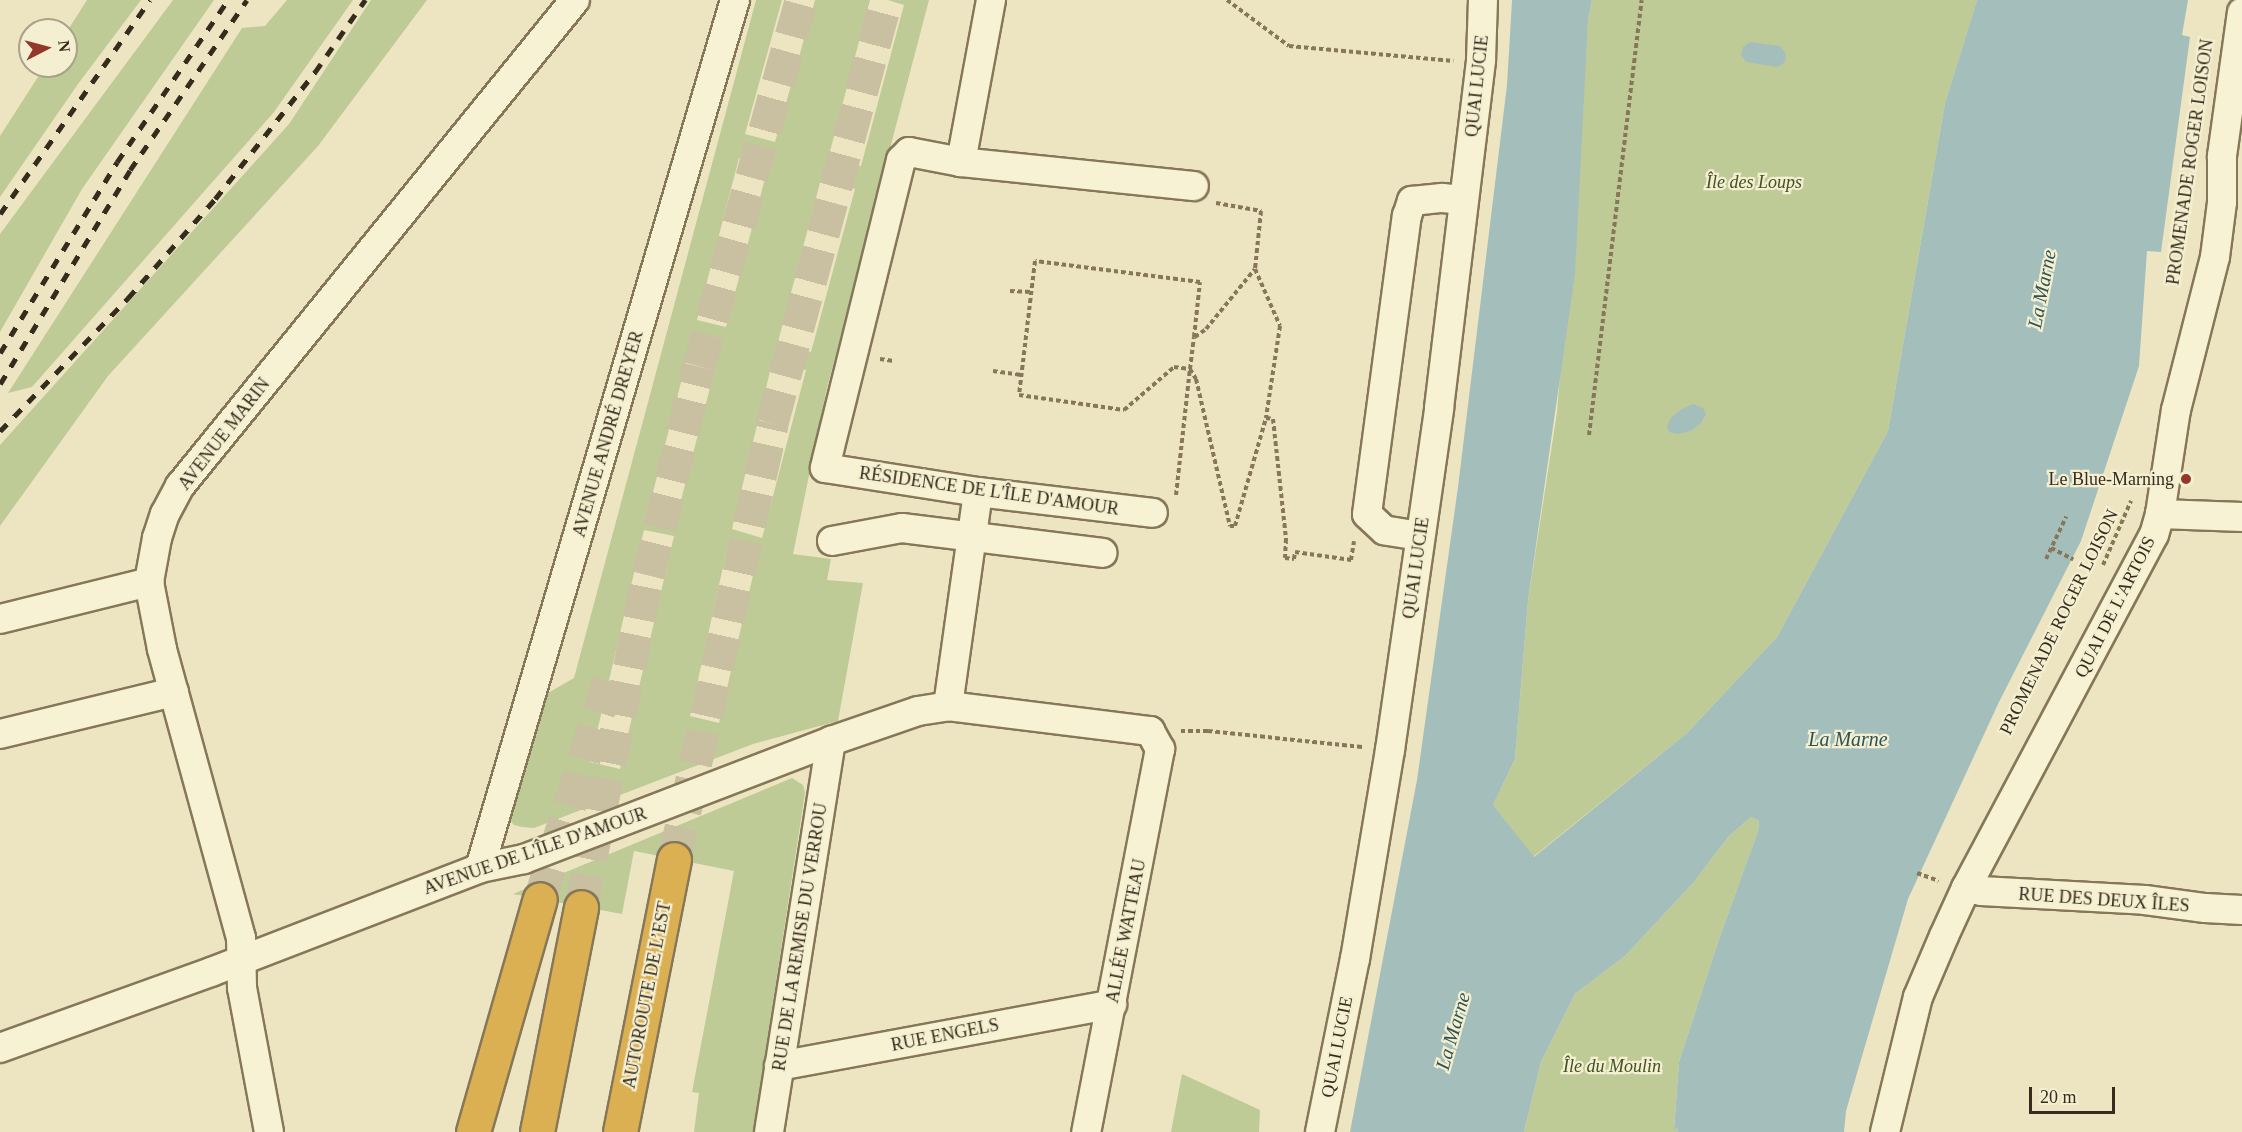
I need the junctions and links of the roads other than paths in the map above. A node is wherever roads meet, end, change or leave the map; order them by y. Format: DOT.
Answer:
graph roads {
  1 [pos="575,0"];
  2 [pos="735,0"];
  3 [pos="991,0"];
  4 [pos="1483,0"];
  5 [pos="2242,12"];
  6 [pos="961,162"];
  7 [pos="1194,186"];
  8 [pos="1464,200"];
  9 [pos="978,492"];
  10 [pos="1153,513"];
  11 [pos="2160,514"];
  12 [pos="2242,517"];
  13 [pos="972,536"];
  14 [pos="1420,536"];
  15 [pos="832,541"];
  16 [pos="1102,553"];
  17 [pos="149,582"];
  18 [pos="0,619"];
  19 [pos="174,692"];
  20 [pos="948,706"];
  21 [pos="1161,731"];
  22 [pos="0,734"];
  23 [pos="831,741"];
  24 [pos="674,859"];
  25 [pos="480,868"];
  26 [pos="1966,888"];
  27 [pos="540,899"];
  28 [pos="581,907"];
  29 [pos="2242,910"];
  30 [pos="240,960"];
  31 [pos="1112,1004"];
  32 [pos="0,1048"];
  33 [pos="779,1066"];
  34 [pos="627,1093"];
  35 [pos="268,1132"];
  36 [pos="473,1132"];
  37 [pos="537,1132"];
  38 [pos="620,1132"];
  39 [pos="642,1132"];
  40 [pos="769,1132"];
  41 [pos="1086,1132"];
  42 [pos="1320,1132"];
  43 [pos="1885,1132"];
  1 -- 17 [label="street, AVENUE MARIN"];
  2 -- 25 [label="street, AVENUE ANDRÉ DREYER"];
  3 -- 6 [label="street"];
  4 -- 8 [label="street, QUAI LUCIE"];
  5 -- 11 [label="street, QUAI DE L'ARTOIS"];
  6 -- 7 [label="street"];
  6 -- 9 [label="street, RÉSIDENCE DE L'ÎLE D'AMOUR"];
  8 -- 14 [label="street, QUAI LUCIE"];
  8 -- 14 [label="street"];
  9 -- 10 [label="street, RÉSIDENCE DE L'ÎLE D'AMOUR"];
  9 -- 13 [label="street"];
  11 -- 12 [label="street"];
  11 -- 26 [label="street, QUAI DE L'ARTOIS"];
  13 -- 15 [label="street"];
  13 -- 16 [label="street"];
  13 -- 20 [label="street"];
  14 -- 42 [label="street, QUAI LUCIE"];
  17 -- 18 [label="street"];
  17 -- 19 [label="street, AVENUE MARIN"];
  19 -- 22 [label="street"];
  19 -- 30 [label="street, AVENUE MARIN"];
  20 -- 21 [label="street, AVENUE DE L'ÎLE D'AMOUR"];
  20 -- 23 [label="street, AVENUE DE L'ÎLE D'AMOUR"];
  21 -- 31 [label="street, ALLÉE WATTEAU"];
  23 -- 25 [label="street, AVENUE DE L'ÎLE D'AMOUR"];
  23 -- 33 [label="street, RUE DE LA REMISE DU VERROU"];
  24 -- 34 [label="highway, AUTOROUTE DE L’EST"];
  25 -- 30 [label="street, AVENUE DE L'ÎLE D'AMOUR"];
  26 -- 29 [label="street, RUE DES DEUX ÎLES"];
  26 -- 43 [label="street, QUAI DE L'ARTOIS"];
  27 -- 36 [label="highway"];
  28 -- 37 [label="highway"];
  30 -- 32 [label="street, AVENUE DE L'ÎLE D'AMOUR"];
  30 -- 35 [label="street, AVENUE MARIN"];
  31 -- 33 [label="street, RUE ENGELS"];
  31 -- 41 [label="street, ALLÉE WATTEAU"];
  33 -- 40 [label="street, RUE DE LA REMISE DU VERROU"];
  34 -- 38 [label="highway, AUTOROUTE DE L’EST"];
  34 -- 39 [label="highway"];
}
